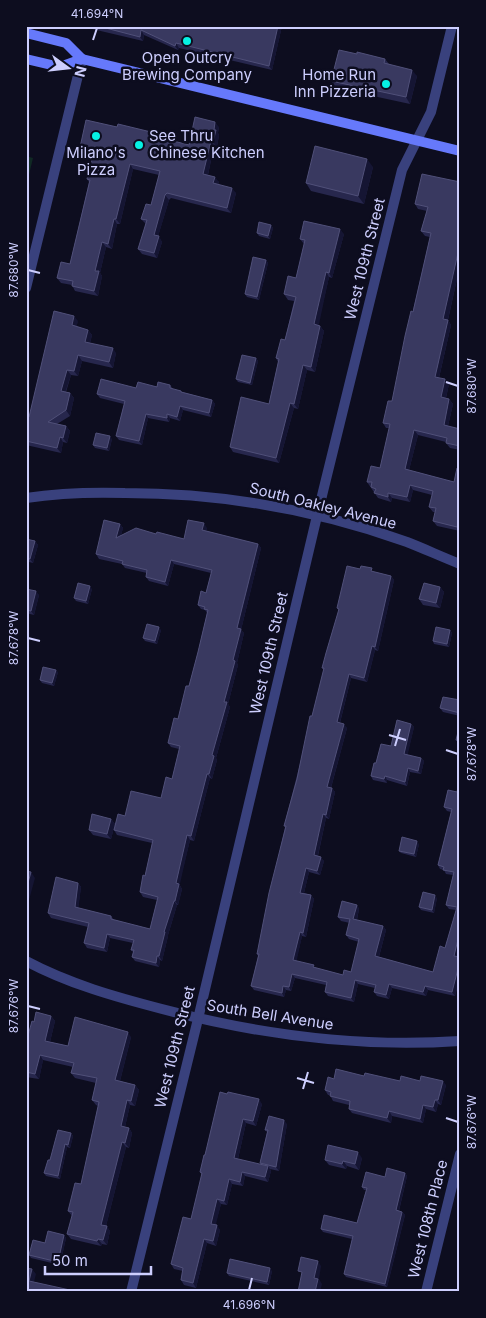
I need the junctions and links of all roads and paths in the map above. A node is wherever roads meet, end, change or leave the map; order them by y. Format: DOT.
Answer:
graph roads {
  1 [pos="452,26"];
  2 [pos="26,33"];
  3 [pos="26,58"];
  4 [pos="82,60"];
  5 [pos="416,141"];
  6 [pos="460,151"];
  7 [pos="26,288"];
  8 [pos="26,498"];
  9 [pos="317,516"];
  10 [pos="460,564"];
  11 [pos="26,961"];
  12 [pos="198,1018"];
  13 [pos="460,1041"];
  14 [pos="460,1154"];
  15 [pos="131,1292"];
  16 [pos="426,1292"];
  1 -- 5 [label="street, West 109th Street"];
  2 -- 4 [label="main road"];
  3 -- 4 [label="main road"];
  4 -- 5 [label="main road"];
  4 -- 7 [label="street"];
  5 -- 6 [label="main road"];
  5 -- 9 [label="street, West 109th Street"];
  8 -- 9 [label="street, South Oakley Avenue"];
  9 -- 10 [label="street, South Oakley Avenue"];
  9 -- 12 [label="street, West 109th Street"];
  11 -- 12 [label="street, South Bell Avenue"];
  12 -- 13 [label="street, South Bell Avenue"];
  12 -- 15 [label="street, West 109th Street"];
  14 -- 16 [label="street, West 108th Place"];
}
